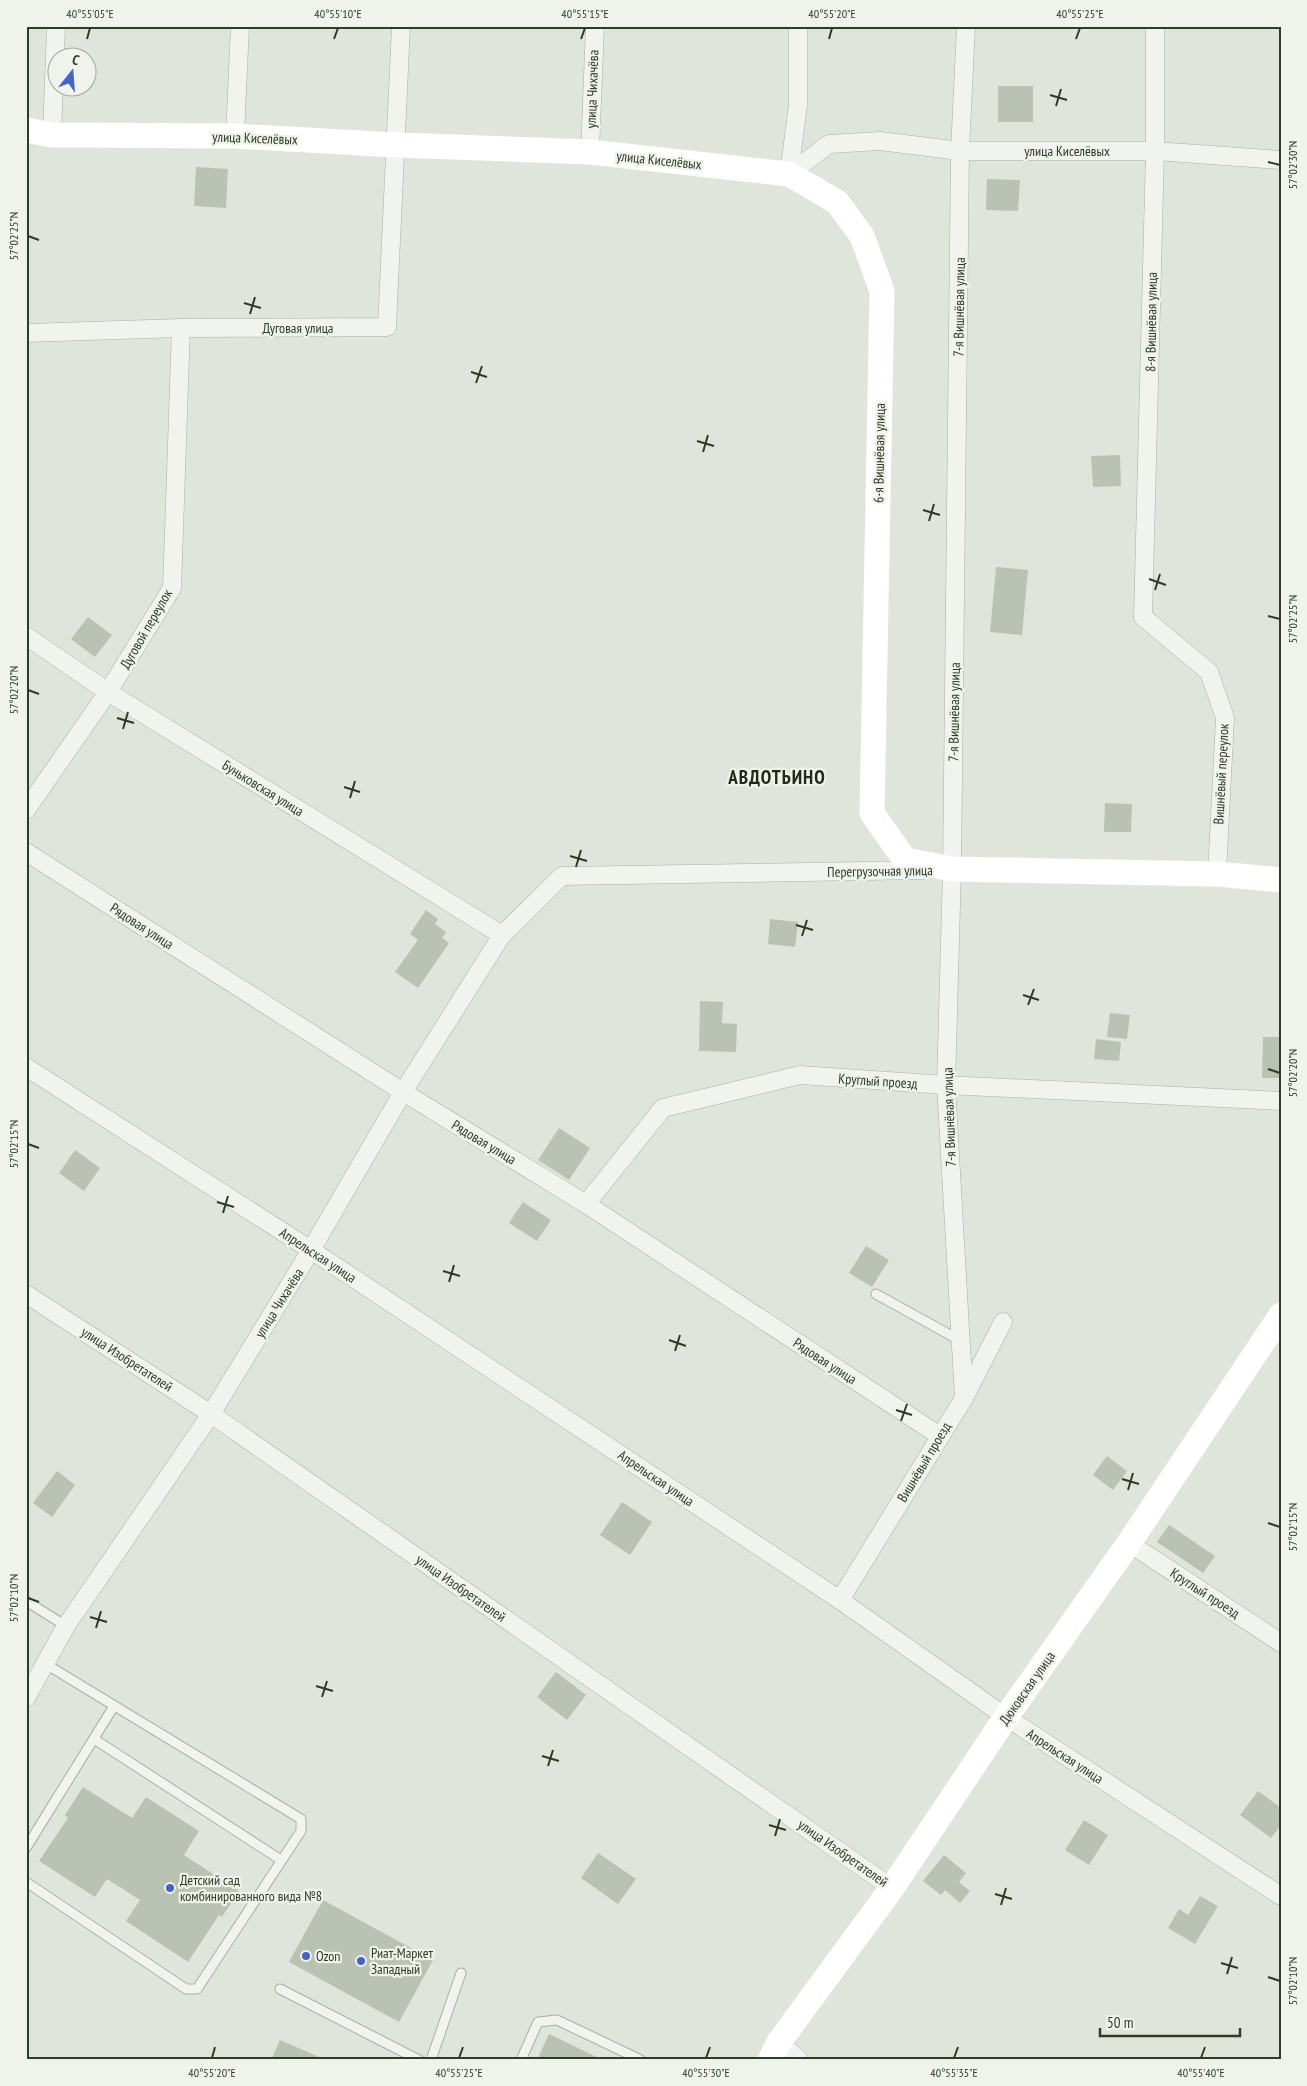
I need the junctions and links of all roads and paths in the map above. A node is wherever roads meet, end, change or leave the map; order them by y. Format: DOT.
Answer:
graph roads {
  1 [pos="56,26"];
  2 [pos="240,26"];
  3 [pos="401,26"];
  4 [pos="595,26"];
  5 [pos="798,26"];
  6 [pos="966,26"];
  7 [pos="1155,26"];
  8 [pos="26,130"];
  9 [pos="52,135"];
  10 [pos="235,136"];
  11 [pos="396,145"];
  12 [pos="960,151"];
  13 [pos="1155,151"];
  14 [pos="590,152"];
  15 [pos="1281,160"];
  16 [pos="789,174"];
  17 [pos="181,328"];
  18 [pos="26,333"];
  19 [pos="1143,617"];
  20 [pos="26,636"];
  21 [pos="108,692"];
  22 [pos="26,810"];
  23 [pos="26,852"];
  24 [pos="952,869"];
  25 [pos="1216,874"];
  26 [pos="1281,880"];
  27 [pos="502,935"];
  28 [pos="26,1067"];
  29 [pos="946,1085"];
  30 [pos="403,1092"];
  31 [pos="1281,1101"];
  32 [pos="586,1204"];
  33 [pos="312,1250"];
  34 [pos="26,1294"];
  35 [pos="876,1294"];
  36 [pos="1281,1315"];
  37 [pos="1003,1322"];
  38 [pos="961,1342"];
  39 [pos="964,1398"];
  40 [pos="211,1414"];
  41 [pos="940,1436"];
  42 [pos="1129,1543"];
  43 [pos="840,1600"];
  44 [pos="26,1601"];
  45 [pos="66,1626"];
  46 [pos="1281,1643"];
  47 [pos="44,1663"];
  48 [pos="26,1698"];
  49 [pos="114,1706"];
  50 [pos="1006,1717"];
  51 [pos="94,1739"];
  52 [pos="26,1848"];
  53 [pos="282,1860"];
  54 [pos="26,1882"];
  55 [pos="892,1888"];
  56 [pos="1281,1896"];
  57 [pos="461,1973"];
  58 [pos="280,1989"];
  59 [pos="775,2051"];
  60 [pos="419,2060"];
  61 [pos="431,2060"];
  62 [pos="521,2060"];
  63 [pos="641,2060"];
  64 [pos="799,2060"];
  1 -- 9 [label="street"];
  2 -- 10 [label="street"];
  3 -- 11 [label="street"];
  4 -- 14 [label="street, улица Чихачёва"];
  5 -- 16 [label="street"];
  6 -- 12 [label="street, 7-я Вишнёвая улица"];
  7 -- 13 [label="street, 8-я Вишнёвая улица"];
  8 -- 9 [label="street, улица Киселёвых"];
  9 -- 10 [label="street, улица Киселёвых"];
  10 -- 11 [label="street, улица Киселёвых"];
  11 -- 14 [label="street, улица Киселёвых"];
  11 -- 17 [label="street, Дуговая улица"];
  12 -- 13 [label="street, улица Киселёвых"];
  12 -- 16 [label="street, улица Киселёвых"];
  12 -- 24 [label="street, 7-я Вишнёвая улица"];
  13 -- 15 [label="street, улица Киселёвых"];
  13 -- 19 [label="street, 8-я Вишнёвая улица"];
  14 -- 16 [label="street, улица Киселёвых"];
  16 -- 24 [label="street, 6-я Вишнёвая улица"];
  17 -- 18 [label="street, Дуговая улица"];
  17 -- 21 [label="street, Дуговой переулок"];
  19 -- 25 [label="street, Вишнёвый переулок"];
  20 -- 21 [label="street, Буньковская улица"];
  21 -- 22 [label="street, Дуговой переулок"];
  21 -- 27 [label="street, Буньковская улица"];
  23 -- 30 [label="street, Рядовая улица"];
  24 -- 25 [label="street, Перегрузочная улица"];
  24 -- 27 [label="street, Перегрузочная улица"];
  24 -- 29 [label="street, 7-я Вишнёвая улица"];
  25 -- 26 [label="street, Перегрузочная улица"];
  27 -- 30 [label="street, улица Чихачёва"];
  28 -- 33 [label="street, Апрельская улица"];
  29 -- 31 [label="street, Круглый проезд"];
  29 -- 32 [label="street, Круглый проезд"];
  29 -- 38 [label="street, 7-я Вишнёвая улица"];
  30 -- 32 [label="street, Рядовая улица"];
  30 -- 33 [label="street, улица Чихачёва"];
  32 -- 41 [label="street, Рядовая улица"];
  33 -- 40 [label="street, улица Чихачёва"];
  33 -- 43 [label="street, Апрельская улица"];
  34 -- 40 [label="street, улица Изобретателей"];
  35 -- 38 [label="lane"];
  36 -- 42 [label="street, Дюковская улица"];
  37 -- 39 [label="street, Вишнёвый проезд"];
  38 -- 39 [label="street, 7-я Вишнёвая улица"];
  39 -- 41 [label="street, Вишнёвый проезд"];
  40 -- 45 [label="street, улица Чихачёва"];
  40 -- 55 [label="street, улица Изобретателей"];
  41 -- 43 [label="street, Вишнёвый проезд"];
  42 -- 46 [label="street, Круглый проезд"];
  42 -- 50 [label="street, Дюковская улица"];
  43 -- 50 [label="street, Апрельская улица"];
  44 -- 45 [label="lane"];
  45 -- 47 [label="street, улица Чихачёва"];
  47 -- 48 [label="street, улица Чихачёва"];
  47 -- 49 [label="lane"];
  49 -- 51 [label="lane"];
  49 -- 53 [label="lane"];
  50 -- 55 [label="street, Дюковская улица"];
  50 -- 56 [label="street, Апрельская улица"];
  51 -- 52 [label="lane"];
  51 -- 53 [label="lane"];
  53 -- 54 [label="lane"];
  55 -- 59 [label="street, Дюковская улица"];
  57 -- 61 [label="lane"];
  58 -- 60 [label="lane"];
  59 -- 64 [label="street"];
  62 -- 63 [label="lane"];
}
